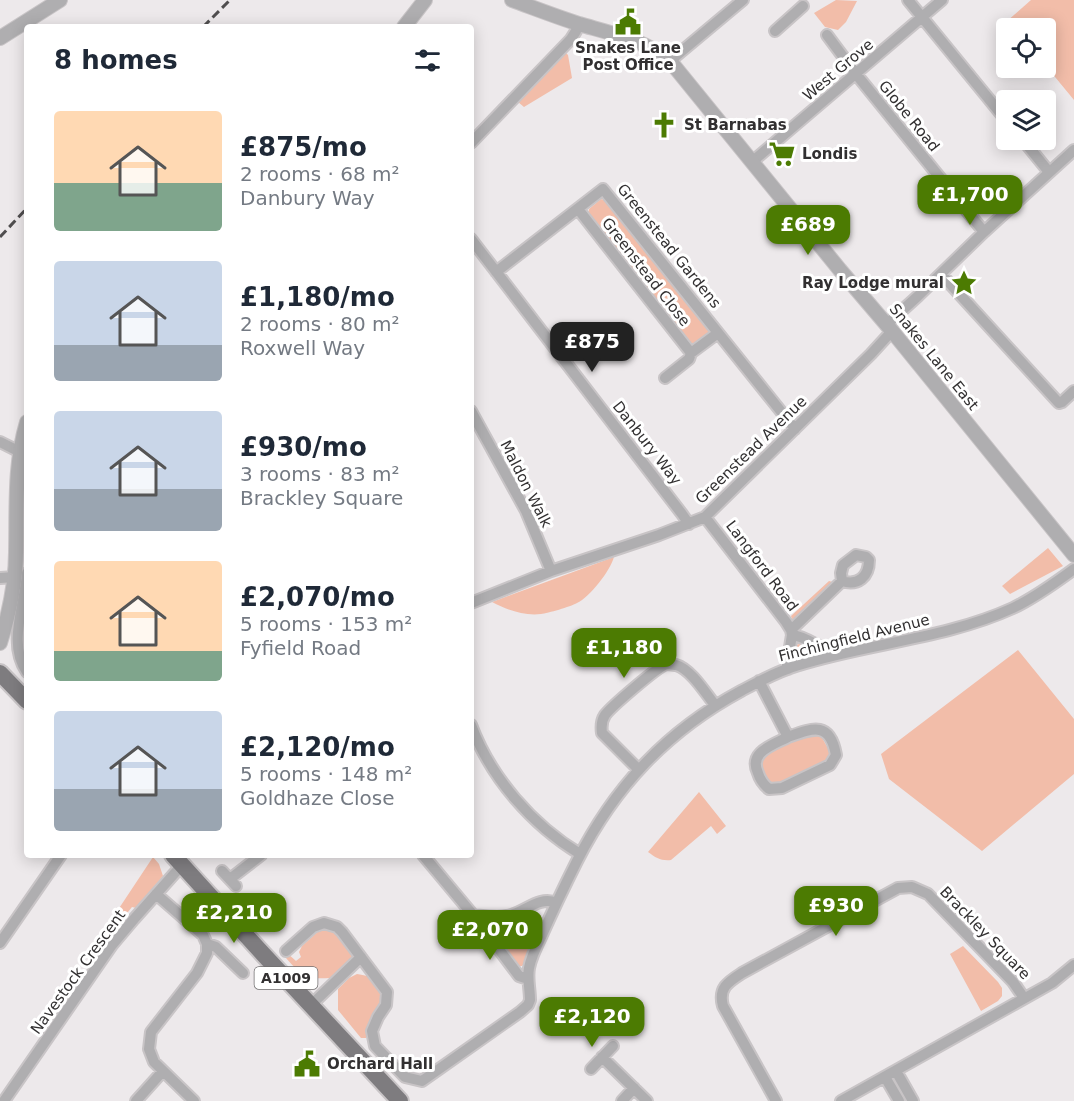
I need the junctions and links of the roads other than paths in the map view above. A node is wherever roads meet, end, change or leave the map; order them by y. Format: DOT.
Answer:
graph roads {
  1 [pos="60,0"];
  2 [pos="425,0"];
  3 [pos="743,0"];
  4 [pos="908,0"];
  5 [pos="942,0"];
  6 [pos="519,1"];
  7 [pos="803,6"];
  8 [pos="923,17"];
  9 [pos="578,23"];
  10 [pos="406,24"];
  11 [pos="775,31"];
  12 [pos="827,35"];
  13 [pos="0,38"];
  14 [pos="670,61"];
  15 [pos="856,74"];
  16 [pos="996,108"];
  17 [pos="474,140"];
  18 [pos="1031,150"];
  19 [pos="1074,150"];
  20 [pos="753,161"];
  21 [pos="1049,172"];
  22 [pos="578,209"];
  23 [pos="984,232"];
  24 [pos="474,243"];
  25 [pos="496,272"];
  26 [pos="941,274"];
  27 [pos="889,328"];
  28 [pos="718,333"];
  29 [pos="691,353"];
  30 [pos="665,378"];
  31 [pos="1074,391"];
  32 [pos="474,416"];
  33 [pos="795,429"];
  34 [pos="24,435"];
  35 [pos="0,441"];
  36 [pos="20,452"];
  37 [pos="705,517"];
  38 [pos="688,524"];
  39 [pos="22,550"];
  40 [pos="1074,555"];
  41 [pos="1074,569"];
  42 [pos="551,572"];
  43 [pos="21,575"];
  44 [pos="0,578"];
  45 [pos="842,581"];
  46 [pos="474,602"];
  47 [pos="791,633"];
  48 [pos="0,643"];
  49 [pos="832,656"];
  50 [pos="24,668"];
  51 [pos="788,669"];
  52 [pos="0,673"];
  53 [pos="759,681"];
  54 [pos="24,698"];
  55 [pos="715,705"];
  56 [pos="474,733"];
  57 [pos="788,737"];
  58 [pos="639,770"];
  59 [pos="580,854"];
  60 [pos="59,858"];
  61 [pos="257,858"];
  62 [pos="426,858"];
  63 [pos="177,860"];
  64 [pos="229,879"];
  65 [pos="156,894"];
  66 [pos="556,903"];
  67 [pos="473,915"];
  68 [pos="0,943"];
  69 [pos="207,944"];
  70 [pos="286,951"];
  71 [pos="361,957"];
  72 [pos="1074,965"];
  73 [pos="243,973"];
  74 [pos="528,979"];
  75 [pos="1024,998"];
  76 [pos="311,1005"];
  77 [pos="613,1046"];
  78 [pos="602,1057"];
  79 [pos="591,1069"];
  80 [pos="163,1071"];
  81 [pos="896,1071"];
  82 [pos="885,1077"];
  83 [pos="634,1088"];
  84 [pos="4,1101"];
  85 [pos="136,1101"];
  86 [pos="194,1101"];
  87 [pos="400,1101"];
  88 [pos="622,1101"];
  89 [pos="646,1101"];
  90 [pos="776,1101"];
  91 [pos="841,1101"];
  92 [pos="899,1101"];
  93 [pos="914,1101"];
  1 -- 13 [label="street"];
  2 -- 10 [label="street"];
  3 -- 14 [label="street"];
  4 -- 8 [label="street"];
  5 -- 8 [label="street, West Grove"];
  6 -- 9 [label="street, Snakes Lane East"];
  7 -- 11 [label="street"];
  8 -- 15 [label="street, West Grove"];
  8 -- 16 [label="street"];
  9 -- 14 [label="street, Snakes Lane East"];
  9 -- 17 [label="street"];
  12 -- 15 [label="street, Globe Road"];
  14 -- 20 [label="street, Snakes Lane East"];
  15 -- 20 [label="street, West Grove"];
  15 -- 23 [label="street, Globe Road"];
  18 -- 21 [label="street"];
  19 -- 21 [label="street, Greenstead Avenue"];
  20 -- 27 [label="street, Snakes Lane East"];
  21 -- 23 [label="street, Greenstead Avenue"];
  22 -- 25 [label="street, Greenstead Gardens"];
  22 -- 28 [label="street, Greenstead Gardens"];
  22 -- 29 [label="street, Greenstead Close"];
  23 -- 26 [label="street, Greenstead Avenue"];
  24 -- 25 [label="street, Danbury Way"];
  25 -- 38 [label="street, Danbury Way"];
  26 -- 27 [label="street, Greenstead Avenue"];
  26 -- 31 [label="street"];
  27 -- 33 [label="street, Greenstead Avenue"];
  27 -- 40 [label="street, Snakes Lane East"];
  28 -- 29 [label="street"];
  28 -- 33 [label="street, Greenstead Gardens"];
  29 -- 30 [label="street"];
  32 -- 42 [label="street, Maldon Walk"];
  33 -- 37 [label="street, Greenstead Avenue"];
  34 -- 36 [label="street"];
  35 -- 36 [label="street"];
  36 -- 39 [label="street"];
  37 -- 38 [label="street, Greenstead Avenue"];
  37 -- 47 [label="street, Langford Road"];
  38 -- 42 [label="street, Greenstead Avenue"];
  39 -- 43 [label="street"];
  41 -- 49 [label="street, Finchingfield Avenue"];
  42 -- 46 [label="street, Greenstead Avenue"];
  43 -- 44 [label="street"];
  43 -- 48 [label="street"];
  43 -- 50 [label="street"];
  45 -- 47 [label="street"];
  47 -- 49 [label="street, Langford Road"];
  47 -- 51 [label="street, Langford Road"];
  49 -- 51 [label="street, Finchingfield Avenue"];
  51 -- 53 [label="street, Finchingfield Avenue"];
  52 -- 54 [label="main road"];
  53 -- 55 [label="street, Finchingfield Avenue"];
  53 -- 57 [label="street"];
  55 -- 58 [label="street, Finchingfield Avenue"];
  55 -- 58 [label="street"];
  56 -- 59 [label="street"];
  57 -- 57 [label="street"];
  58 -- 59 [label="street, Finchingfield Avenue"];
  59 -- 66 [label="street, Finchingfield Avenue"];
  60 -- 68 [label="street"];
  61 -- 64 [label="street"];
  62 -- 67 [label="street"];
  63 -- 65 [label="street, Navestock Crescent"];
  63 -- 76 [label="main road, A1009"];
  65 -- 69 [label="street"];
  65 -- 84 [label="street, Navestock Crescent"];
  66 -- 67 [label="street"];
  66 -- 74 [label="street, Finchingfield Avenue"];
  67 -- 74 [label="street"];
  69 -- 73 [label="street"];
  69 -- 80 [label="street"];
  70 -- 71 [label="street"];
  71 -- 74 [label="street, Finchingfield Avenue"];
  71 -- 76 [label="street"];
  72 -- 75 [label="street"];
  75 -- 81 [label="street, Brackley Square"];
  75 -- 90 [label="street, Brackley Square"];
  76 -- 87 [label="main road, A1009"];
  77 -- 78 [label="street"];
  78 -- 79 [label="street"];
  78 -- 83 [label="street"];
  80 -- 85 [label="street"];
  80 -- 86 [label="street"];
  81 -- 82 [label="street, Brackley Square"];
  81 -- 93 [label="street"];
  82 -- 91 [label="street, Brackley Square"];
  82 -- 92 [label="street"];
  83 -- 88 [label="street"];
  83 -- 89 [label="street"];
}
